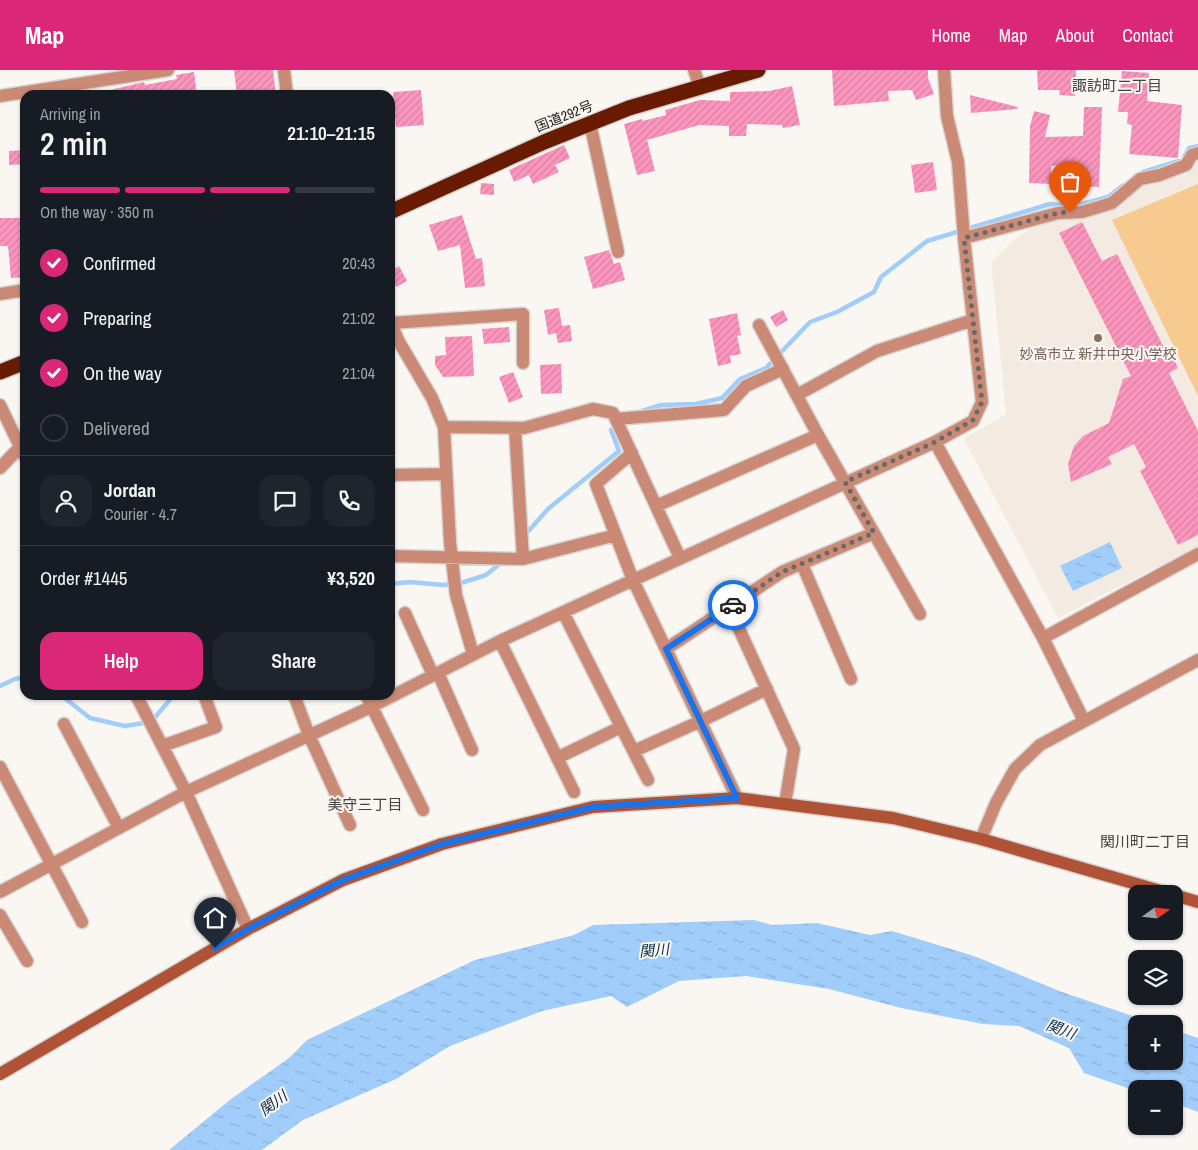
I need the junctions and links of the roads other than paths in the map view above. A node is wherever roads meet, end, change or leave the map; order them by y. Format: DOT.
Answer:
graph roads {
  1 [pos="168,70"];
  2 [pos="284,70"];
  3 [pos="694,70"];
  4 [pos="758,70"];
  5 [pos="944,70"];
  6 [pos="700,87"];
  7 [pos="39,90"];
  8 [pos="286,90"];
  9 [pos="20,93"];
  10 [pos="0,96"];
  11 [pos="590,124"];
  12 [pos="1198,154"];
  13 [pos="395,210"];
  14 [pos="964,238"];
  15 [pos="618,252"];
  16 [pos="20,291"];
  17 [pos="0,294"];
  18 [pos="973,320"];
  19 [pos="395,321"];
  20 [pos="759,325"];
  21 [pos="395,332"];
  22 [pos="523,363"];
  23 [pos="20,364"];
  24 [pos="783,369"];
  25 [pos="0,372"];
  26 [pos="797,395"];
  27 [pos="0,405"];
  28 [pos="616,419"];
  29 [pos="444,427"];
  30 [pos="515,428"];
  31 [pos="818,435"];
  32 [pos="935,442"];
  33 [pos="20,446"];
  34 [pos="632,453"];
  35 [pos="20,454"];
  36 [pos="0,468"];
  37 [pos="446,474"];
  38 [pos="395,476"];
  39 [pos="845,482"];
  40 [pos="656,506"];
  41 [pos="874,533"];
  42 [pos="616,535"];
  43 [pos="1198,554"];
  44 [pos="395,556"];
  45 [pos="452,558"];
  46 [pos="680,558"];
  47 [pos="523,559"];
  48 [pos="802,564"];
  49 [pos="633,580"];
  50 [pos="729,607"];
  51 [pos="405,612"];
  52 [pos="563,612"];
  53 [pos="920,614"];
  54 [pos="1043,638"];
  55 [pos="500,641"];
  56 [pos="666,649"];
  57 [pos="473,654"];
  58 [pos="1198,660"];
  59 [pos="435,674"];
  60 [pos="851,679"];
  61 [pos="767,689"];
  62 [pos="395,690"];
  63 [pos="139,700"];
  64 [pos="206,700"];
  65 [pos="296,700"];
  66 [pos="369,701"];
  67 [pos="701,721"];
  68 [pos="1084,721"];
  69 [pos="64,724"];
  70 [pos="621,727"];
  71 [pos="309,735"];
  72 [pos="162,746"];
  73 [pos="472,750"];
  74 [pos="634,751"];
  75 [pos="557,758"];
  76 [pos="0,768"];
  77 [pos="648,780"];
  78 [pos="186,792"];
  79 [pos="574,792"];
  80 [pos="737,798"];
  81 [pos="785,804"];
  82 [pos="423,810"];
  83 [pos="350,825"];
  84 [pos="120,828"];
  85 [pos="981,839"];
  86 [pos="52,864"];
  87 [pos="1141,885"];
  88 [pos="0,892"];
  89 [pos="1183,897"];
  90 [pos="1198,902"];
  91 [pos="0,915"];
  92 [pos="82,922"];
  93 [pos="248,929"];
  94 [pos="27,962"];
  95 [pos="0,1074"];
  1 -- 7 [label="street"];
  2 -- 8 [label="street"];
  3 -- 6 [label="street"];
  4 -- 6 [label="highway, 国道292号"];
  5 -- 14 [label="street"];
  6 -- 11 [label="highway, 国道292号"];
  9 -- 10 [label="street"];
  11 -- 13 [label="highway, 国道292号"];
  11 -- 15 [label="street"];
  12 -- 14 [label="street"];
  14 -- 18 [label="street"];
  16 -- 17 [label="street"];
  18 -- 26 [label="street"];
  18 -- 32 [label="street"];
  19 -- 22 [label="street"];
  20 -- 24 [label="street"];
  21 -- 29 [label="street"];
  23 -- 25 [label="highway"];
  24 -- 26 [label="street"];
  24 -- 28 [label="street"];
  26 -- 31 [label="street"];
  27 -- 33 [label="street"];
  28 -- 30 [label="street"];
  28 -- 34 [label="street"];
  29 -- 30 [label="street"];
  29 -- 37 [label="street"];
  30 -- 47 [label="street"];
  31 -- 39 [label="street"];
  31 -- 40 [label="street"];
  32 -- 39 [label="street"];
  32 -- 54 [label="street"];
  34 -- 40 [label="street"];
  34 -- 42 [label="street"];
  35 -- 36 [label="street"];
  37 -- 38 [label="street"];
  37 -- 45 [label="street"];
  39 -- 41 [label="street"];
  39 -- 46 [label="street"];
  40 -- 46 [label="street"];
  41 -- 48 [label="street"];
  41 -- 53 [label="street"];
  42 -- 47 [label="street"];
  42 -- 49 [label="street"];
  43 -- 54 [label="street"];
  44 -- 45 [label="street"];
  45 -- 47 [label="street"];
  45 -- 57 [label="street"];
  46 -- 49 [label="street"];
  48 -- 50 [label="street"];
  48 -- 60 [label="street"];
  49 -- 52 [label="street"];
  49 -- 56 [label="street"];
  50 -- 56 [label="street"];
  50 -- 61 [label="street"];
  51 -- 59 [label="street"];
  52 -- 55 [label="street"];
  52 -- 70 [label="street"];
  54 -- 68 [label="street"];
  55 -- 57 [label="street"];
  55 -- 75 [label="street"];
  56 -- 67 [label="street"];
  57 -- 59 [label="street"];
  58 -- 68 [label="street"];
  59 -- 62 [label="street"];
  59 -- 73 [label="street"];
  61 -- 67 [label="street"];
  61 -- 81 [label="street"];
  63 -- 72 [label="street"];
  64 -- 72 [label="street"];
  65 -- 71 [label="street"];
  66 -- 71 [label="street"];
  66 -- 82 [label="street"];
  67 -- 74 [label="street"];
  67 -- 80 [label="street"];
  68 -- 85 [label="street"];
  69 -- 84 [label="street"];
  70 -- 74 [label="street"];
  70 -- 75 [label="street"];
  71 -- 78 [label="street"];
  71 -- 83 [label="street"];
  72 -- 78 [label="street"];
  74 -- 77 [label="street"];
  75 -- 79 [label="street"];
  76 -- 86 [label="street"];
  78 -- 84 [label="street"];
  78 -- 93 [label="street"];
  80 -- 81 [label="street"];
  80 -- 93 [label="street"];
  81 -- 85 [label="street"];
  84 -- 86 [label="street"];
  85 -- 87 [label="street"];
  86 -- 88 [label="street"];
  86 -- 92 [label="street"];
  89 -- 90 [label="street"];
  91 -- 94 [label="street"];
  93 -- 95 [label="street"];
}
